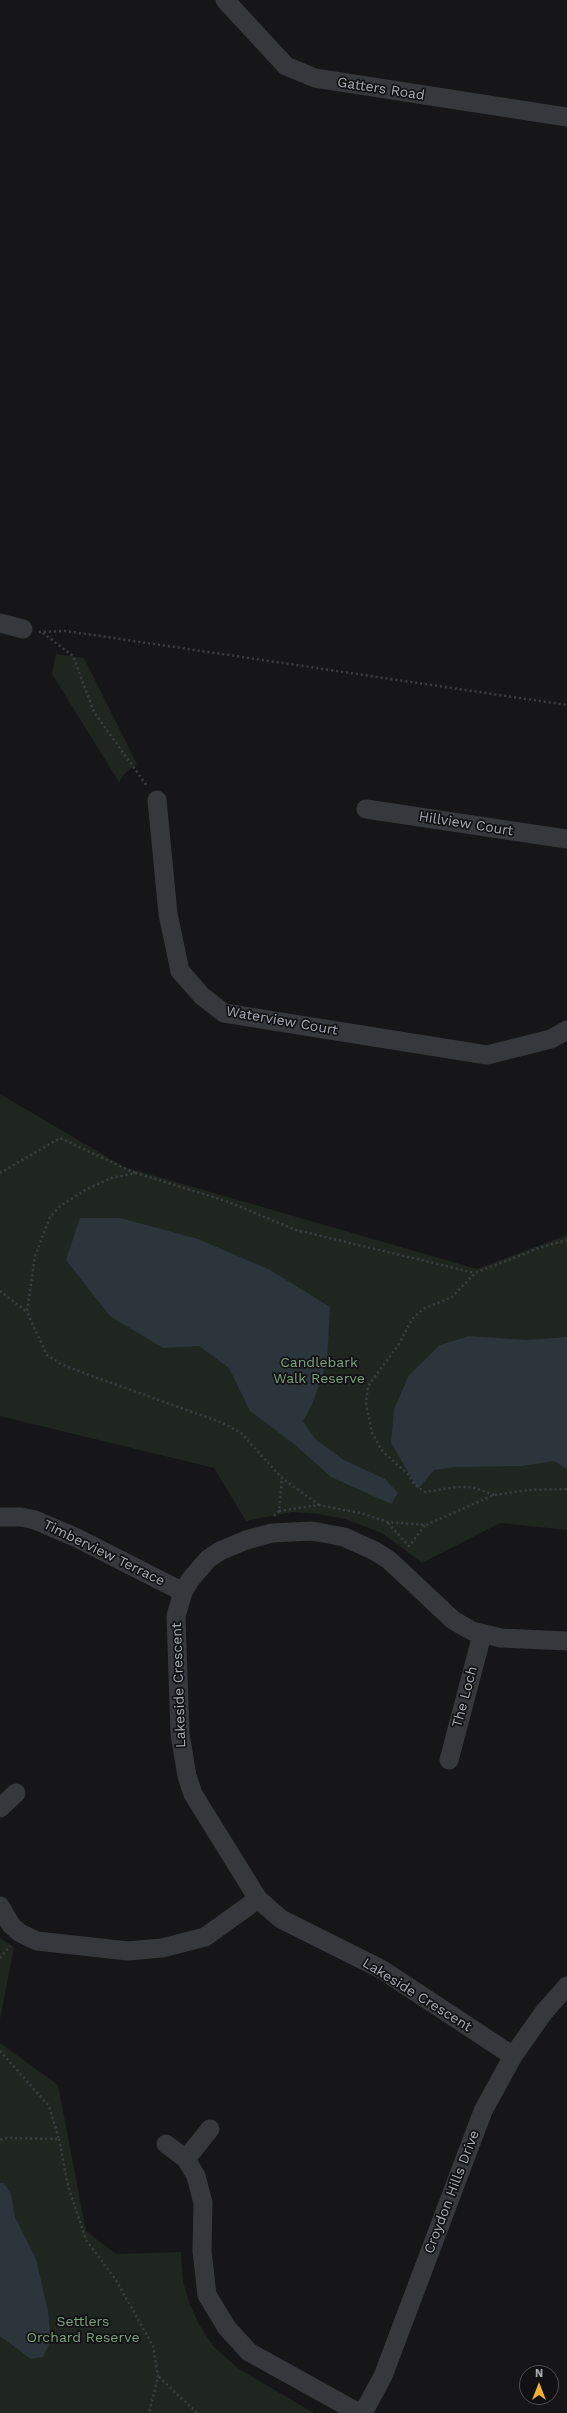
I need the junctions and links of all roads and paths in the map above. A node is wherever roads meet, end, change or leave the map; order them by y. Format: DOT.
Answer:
graph roads {
  1 [pos="225,0"];
  2 [pos="567,118"];
  3 [pos="0,623"];
  4 [pos="23,629"];
  5 [pos="43,632"];
  6 [pos="567,705"];
  7 [pos="157,800"];
  8 [pos="366,809"];
  9 [pos="567,839"];
  10 [pos="567,1030"];
  11 [pos="0,1173"];
  12 [pos="136,1173"];
  13 [pos="567,1240"];
  14 [pos="475,1273"];
  15 [pos="0,1291"];
  16 [pos="27,1312"];
  17 [pos="282,1478"];
  18 [pos="567,1490"];
  19 [pos="494,1495"];
  20 [pos="319,1505"];
  21 [pos="279,1511"];
  22 [pos="0,1517"];
  23 [pos="387,1522"];
  24 [pos="426,1525"];
  25 [pos="260,1536"];
  26 [pos="183,1592"];
  27 [pos="482,1634"];
  28 [pos="567,1641"];
  29 [pos="449,1760"];
  30 [pos="16,1793"];
  31 [pos="0,1808"];
  32 [pos="258,1899"];
  33 [pos="0,1906"];
  34 [pos="567,1986"];
  35 [pos="0,2052"];
  36 [pos="513,2056"];
  37 [pos="210,2129"];
  38 [pos="59,2139"];
  39 [pos="0,2140"];
  40 [pos="166,2144"];
  41 [pos="186,2160"];
  42 [pos="158,2377"];
  43 [pos="149,2413"];
  44 [pos="197,2413"];
  45 [pos="359,2413"];
  46 [pos="363,2413"];
  1 -- 2 [label="street, Gatters Road"];
  3 -- 4 [label="street"];
  4 -- 5 [label="path"];
  5 -- 6 [label="path"];
  5 -- 7 [label="path"];
  7 -- 10 [label="street, Waterview Court"];
  8 -- 9 [label="street, Hillview Court"];
  11 -- 12 [label="path"];
  12 -- 14 [label="path"];
  12 -- 16 [label="path"];
  13 -- 14 [label="path"];
  14 -- 19 [label="path"];
  15 -- 16 [label="path"];
  16 -- 17 [label="path"];
  17 -- 20 [label="path"];
  17 -- 21 [label="path"];
  18 -- 19 [label="path"];
  19 -- 24 [label="path"];
  20 -- 21 [label="path"];
  20 -- 23 [label="path"];
  21 -- 25 [label="path"];
  22 -- 26 [label="street, Timberview Terrace"];
  23 -- 24 [label="path"];
  23 -- 24 [label="path"];
  25 -- 26 [label="street, Lakeside Crescent"];
  25 -- 27 [label="street, Lakeside Crescent"];
  26 -- 32 [label="street, Lakeside Crescent"];
  27 -- 28 [label="street, Lakeside Crescent"];
  27 -- 29 [label="street, The Loch"];
  30 -- 31 [label="street"];
  32 -- 33 [label="street"];
  32 -- 36 [label="street, Lakeside Crescent"];
  34 -- 36 [label="street, Croydon Hills Drive"];
  35 -- 38 [label="path"];
  36 -- 46 [label="street, Croydon Hills Drive"];
  37 -- 41 [label="street"];
  38 -- 39 [label="path"];
  38 -- 42 [label="path"];
  40 -- 41 [label="street"];
  41 -- 45 [label="street"];
  42 -- 43 [label="path"];
  42 -- 44 [label="path"];
}
